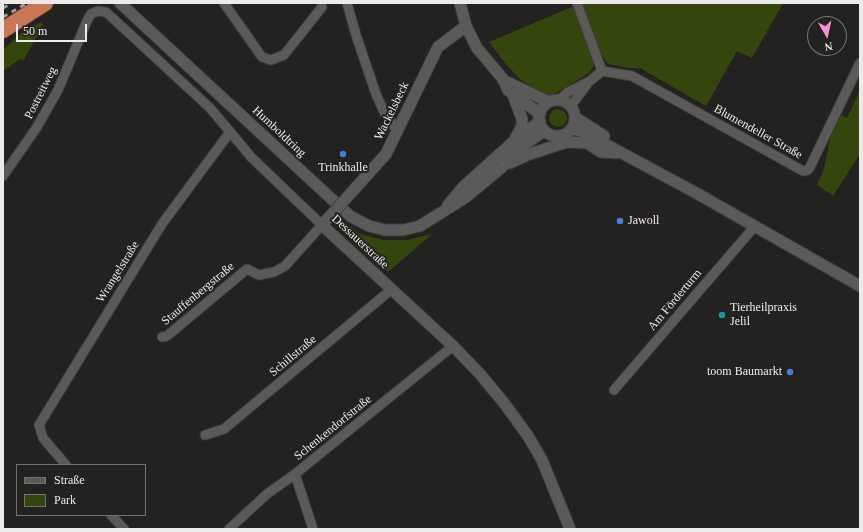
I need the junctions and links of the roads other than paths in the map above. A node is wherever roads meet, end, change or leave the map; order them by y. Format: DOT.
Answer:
graph roads {
  1 [pos="45,3"];
  2 [pos="120,3"];
  3 [pos="224,3"];
  4 [pos="347,3"];
  5 [pos="460,3"];
  6 [pos="577,3"];
  7 [pos="325,4"];
  8 [pos="92,14"];
  9 [pos="466,26"];
  10 [pos="3,30"];
  11 [pos="860,63"];
  12 [pos="602,71"];
  13 [pos="503,79"];
  14 [pos="590,80"];
  15 [pos="513,95"];
  16 [pos="554,101"];
  17 [pos="571,106"];
  18 [pos="576,118"];
  19 [pos="541,122"];
  20 [pos="572,129"];
  21 [pos="230,132"];
  22 [pos="398,132"];
  23 [pos="513,142"];
  24 [pos="622,153"];
  25 [pos="501,168"];
  26 [pos="3,176"];
  27 [pos="438,216"];
  28 [pos="322,225"];
  29 [pos="755,226"];
  30 [pos="860,286"];
  31 [pos="392,289"];
  32 [pos="162,337"];
  33 [pos="453,346"];
  34 [pos="614,390"];
  35 [pos="205,435"];
  36 [pos="65,464"];
  37 [pos="295,474"];
  38 [pos="112,516"];
  39 [pos="124,529"];
  40 [pos="229,529"];
  41 [pos="313,529"];
  42 [pos="570,529"];
  1 -- 10 [label="highway"];
  2 -- 27 [label="street, Humboldtring"];
  3 -- 7 [label="street"];
  4 -- 22 [label="street"];
  5 -- 9 [label="street"];
  6 -- 12 [label="street"];
  8 -- 21 [label="street, Dessauerstraße"];
  8 -- 26 [label="street, Postreitweg"];
  9 -- 13 [label="street"];
  9 -- 22 [label="street, Wackelsbeck"];
  11 -- 12 [label="street, Blumendeller Straße"];
  12 -- 14 [label="street"];
  13 -- 15 [label="street"];
  13 -- 16 [label="street"];
  14 -- 16 [label="street"];
  14 -- 17 [label="street"];
  15 -- 19 [label="street"];
  15 -- 23 [label="street"];
  16 -- 17 [label="street"];
  16 -- 19 [label="street"];
  17 -- 18 [label="street"];
  18 -- 20 [label="street"];
  18 -- 24 [label="street"];
  19 -- 20 [label="street"];
  19 -- 23 [label="street, Humboldtring"];
  19 -- 25 [label="street, Humboldtring"];
  20 -- 24 [label="street"];
  21 -- 28 [label="street, Dessauerstraße"];
  21 -- 36 [label="street, Wrangelstraße"];
  22 -- 28 [label="street, Wackelsbeck, bridge"];
  23 -- 27 [label="street, Humboldtring"];
  24 -- 25 [label="street"];
  24 -- 29 [label="street"];
  25 -- 27 [label="street, Humboldtring"];
  28 -- 31 [label="street, Dessauerstraße"];
  28 -- 32 [label="street, Stauffenbergstraße"];
  29 -- 30 [label="street"];
  29 -- 34 [label="street, Am Förderturm"];
  31 -- 33 [label="street, Dessauerstraße"];
  31 -- 35 [label="street, Schillstraße"];
  33 -- 37 [label="street, Schenkendorfstraße"];
  33 -- 42 [label="street, Dessauerstraße"];
  37 -- 40 [label="street, Schenkendorfstraße"];
  37 -- 41 [label="street"];
  38 -- 39 [label="street"];
}
